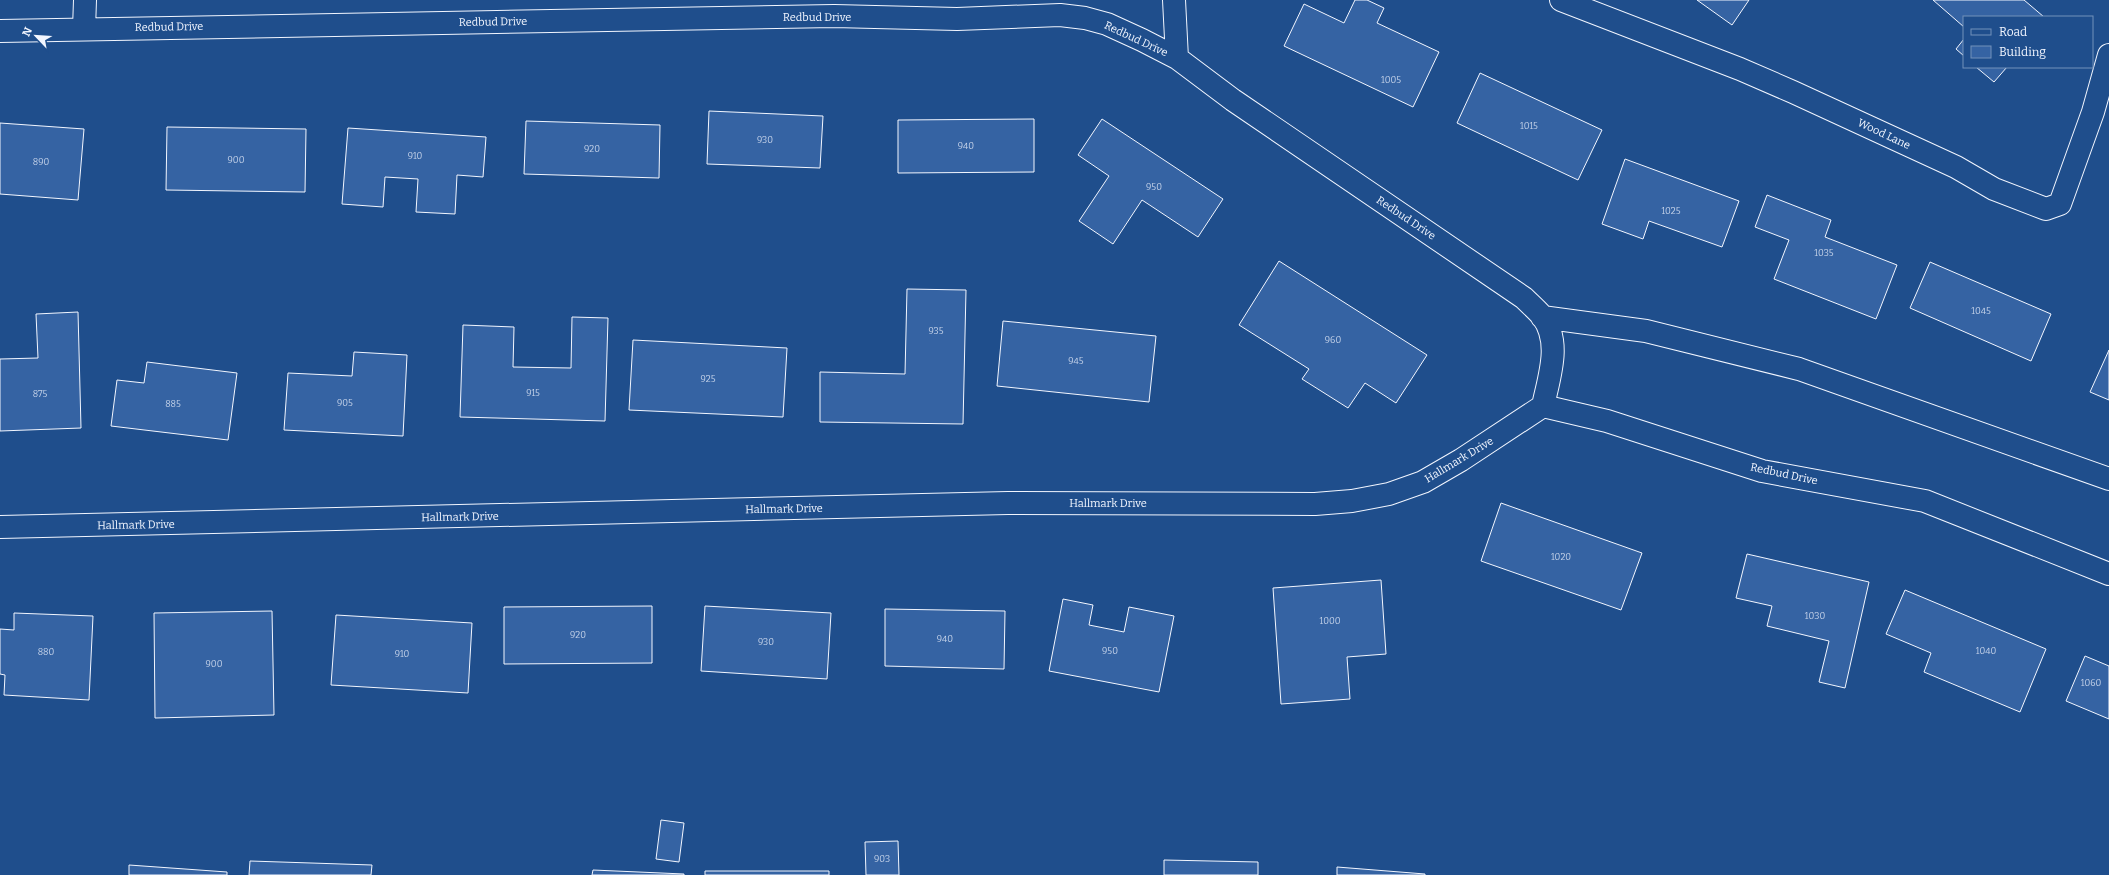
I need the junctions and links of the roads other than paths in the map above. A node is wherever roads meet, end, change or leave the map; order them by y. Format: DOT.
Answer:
graph roads {
  1 [pos="85,0"];
  2 [pos="1174,0"];
  3 [pos="1561,0"];
  4 [pos="84,29"];
  5 [pos="0,31"];
  6 [pos="2109,55"];
  7 [pos="1177,58"];
  8 [pos="1542,317"];
  9 [pos="1543,406"];
  10 [pos="2109,479"];
  11 [pos="0,527"];
  12 [pos="2109,574"];
  1 -- 4 [label="street"];
  2 -- 7 [label="street"];
  3 -- 6 [label="street, Wood Lane"];
  4 -- 5 [label="street, Redbud Drive"];
  4 -- 7 [label="street, Redbud Drive"];
  7 -- 8 [label="street, Redbud Drive"];
  8 -- 9 [label="street, Redbud Drive"];
  8 -- 10 [label="street"];
  9 -- 11 [label="street, Hallmark Drive"];
  9 -- 12 [label="street, Redbud Drive"];
}
